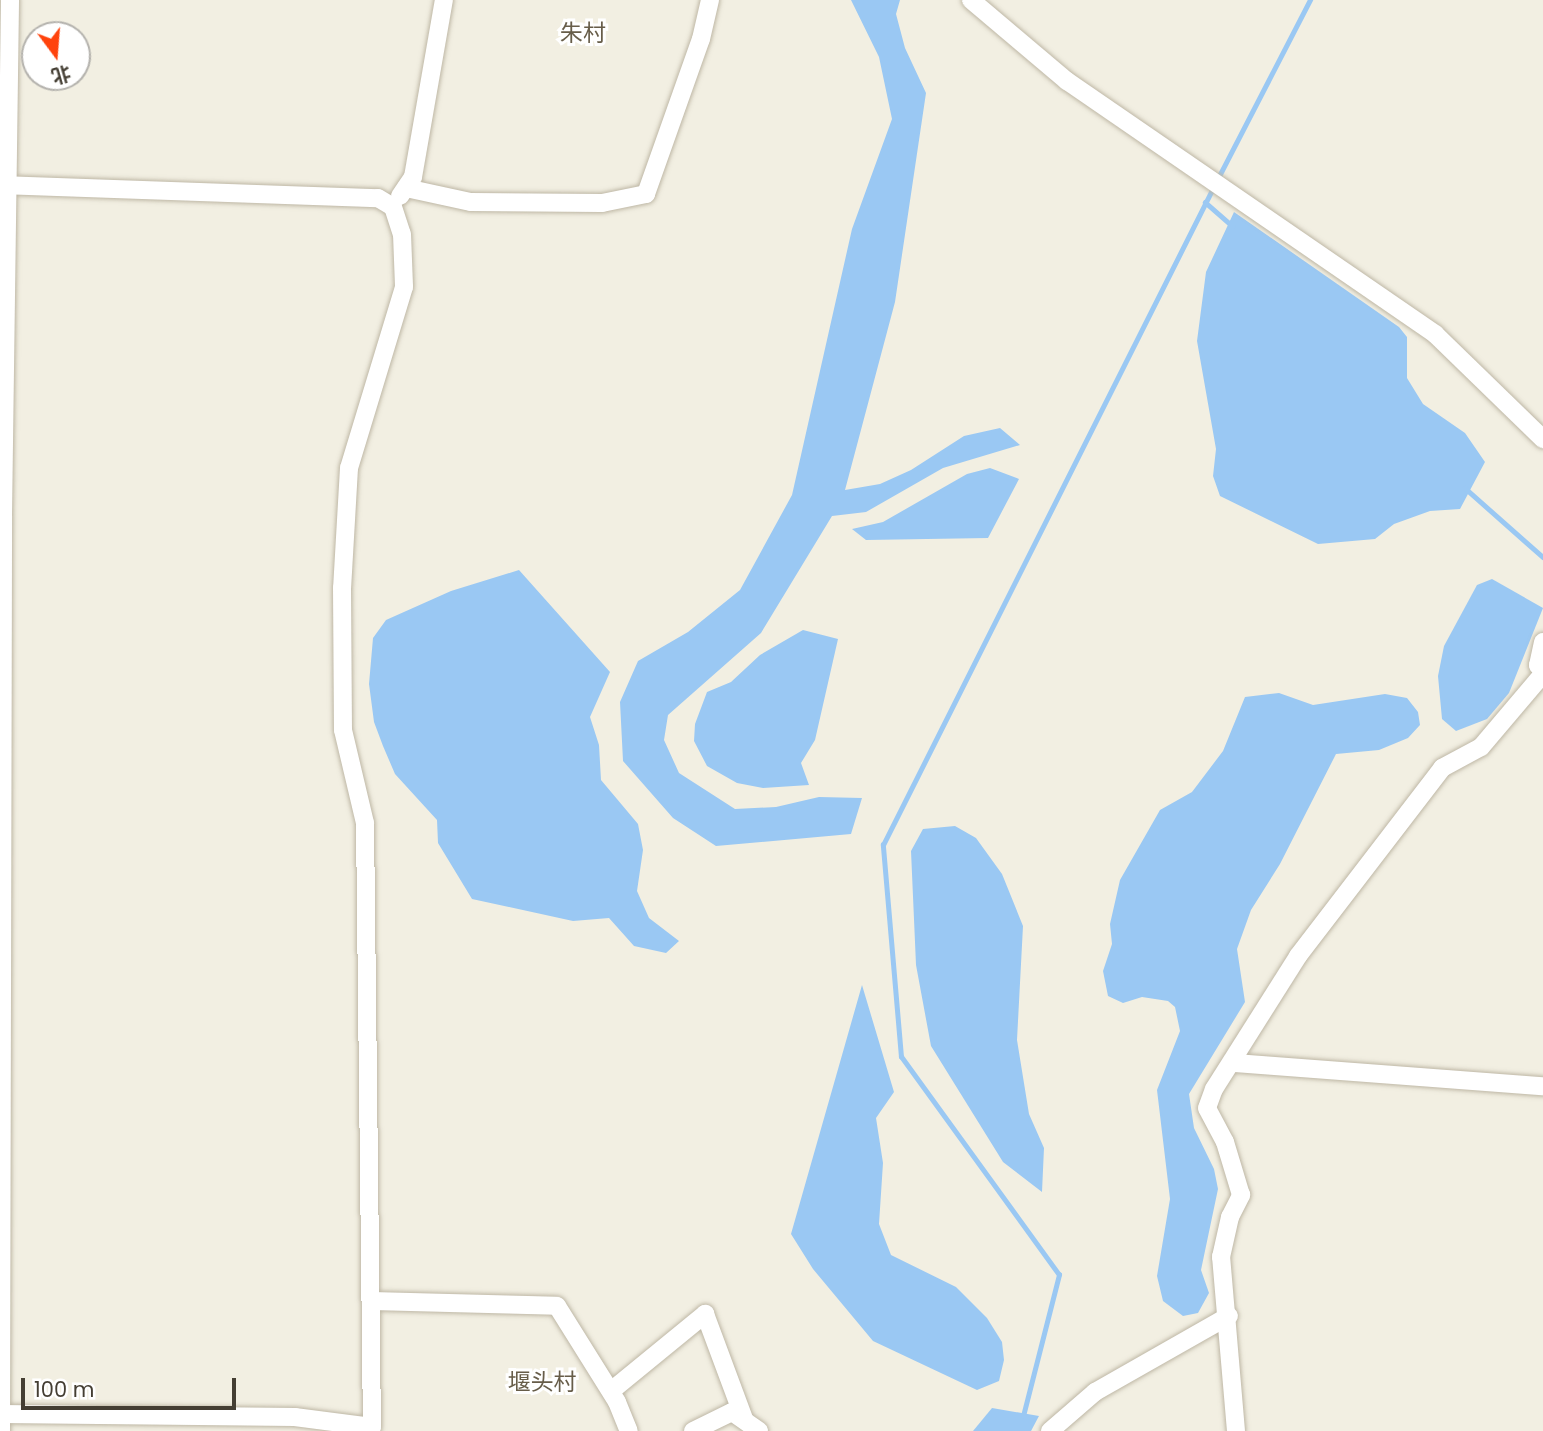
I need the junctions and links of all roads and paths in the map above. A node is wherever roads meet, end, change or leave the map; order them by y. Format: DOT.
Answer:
graph roads {
  1 [pos="10,0"];
  2 [pos="444,0"];
  3 [pos="710,0"];
  4 [pos="971,0"];
  5 [pos="4,187"];
  6 [pos="406,188"];
  7 [pos="393,207"];
  8 [pos="4,225"];
  9 [pos="3,319"];
  10 [pos="1543,439"];
  11 [pos="1543,642"];
  12 [pos="1543,672"];
  13 [pos="1234,1063"];
  14 [pos="1543,1086"];
  15 [pos="1,1162"];
  16 [pos="370,1301"];
  17 [pos="1229,1316"];
  18 [pos="611,1391"];
  19 [pos="744,1419"];
  20 [pos="1,1423"];
  21 [pos="629,1431"];
  22 [pos="694,1431"];
  23 [pos="759,1431"];
  24 [pos="1050,1431"];
  25 [pos="1236,1431"];
  1 -- 5 [label="street"];
  2 -- 6 [label="street"];
  3 -- 6 [label="street"];
  4 -- 10 [label="street"];
  5 -- 7 [label="street"];
  5 -- 8 [label="street"];
  6 -- 7 [label="street"];
  7 -- 16 [label="street"];
  8 -- 9 [label="street"];
  9 -- 15 [label="street"];
  11 -- 12 [label="street"];
  12 -- 13 [label="street"];
  13 -- 14 [label="street"];
  13 -- 17 [label="street"];
  15 -- 20 [label="street"];
  16 -- 18 [label="street"];
  16 -- 20 [label="street"];
  17 -- 24 [label="street"];
  17 -- 25 [label="street"];
  18 -- 19 [label="street"];
  18 -- 21 [label="street"];
  19 -- 22 [label="street"];
  19 -- 23 [label="street"];
}
